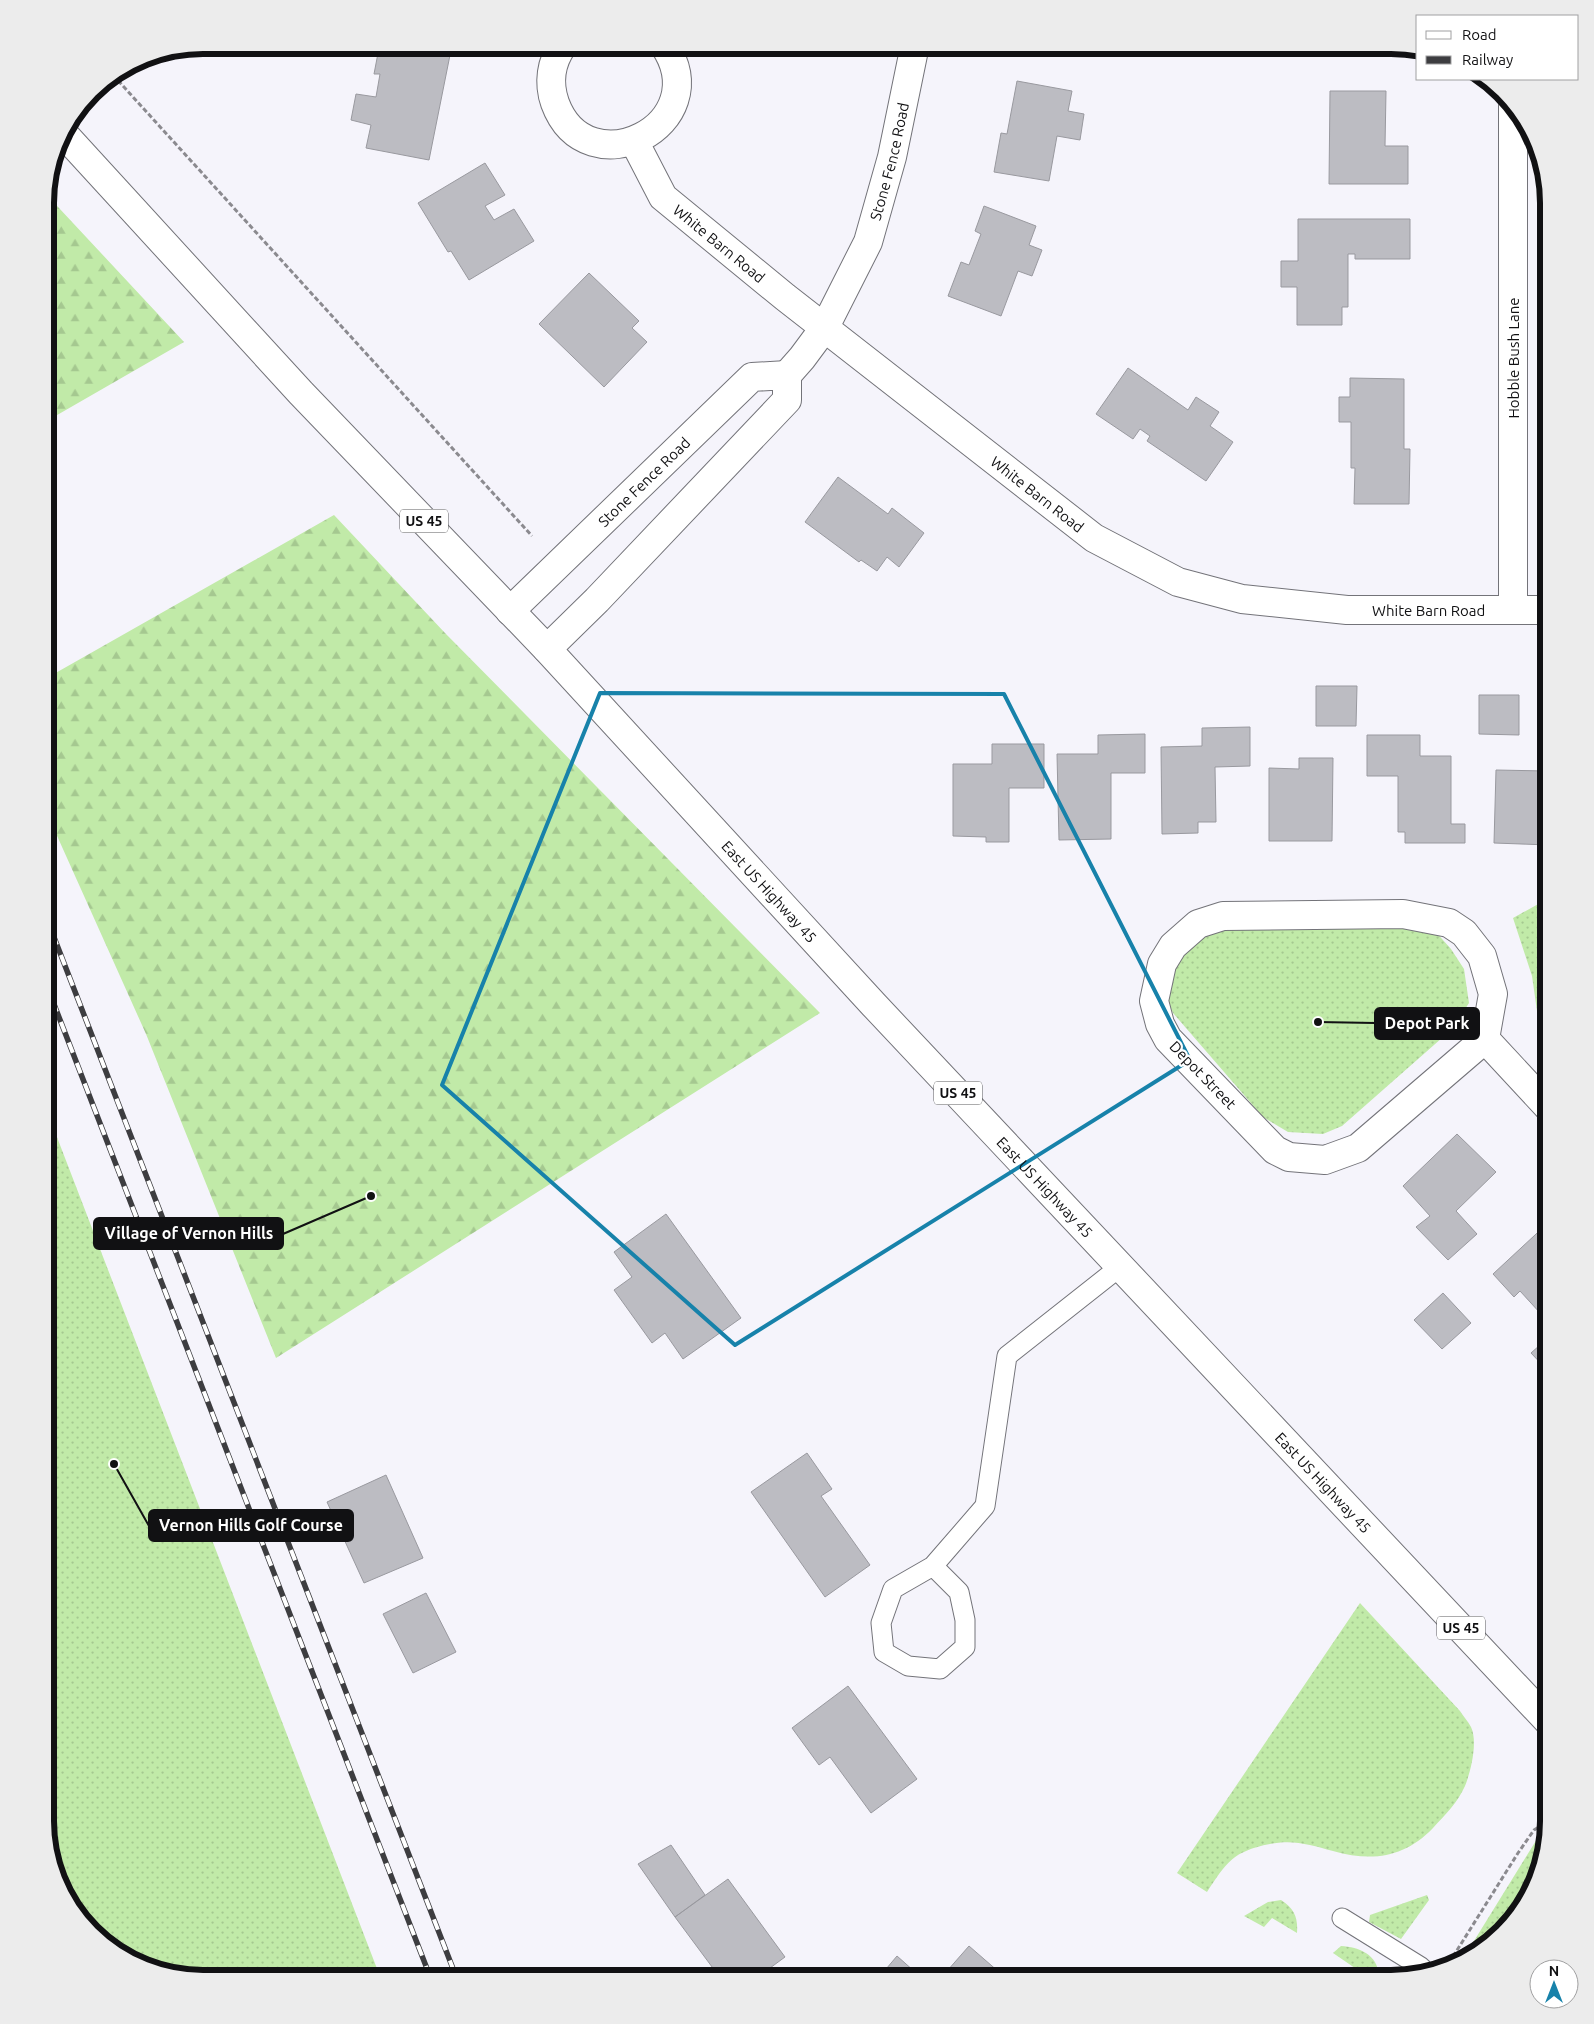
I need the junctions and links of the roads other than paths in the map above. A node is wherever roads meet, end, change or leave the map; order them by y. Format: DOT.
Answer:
graph roads {
  1 [pos="557,54"];
  2 [pos="669,54"];
  3 [pos="913,54"];
  4 [pos="1513,117"];
  5 [pos="68,139"];
  6 [pos="634,142"];
  7 [pos="825,327"];
  8 [pos="787,374"];
  9 [pos="1514,610"];
  10 [pos="1540,610"];
  11 [pos="510,611"];
  12 [pos="547,649"];
  13 [pos="1485,1038"];
  14 [pos="1540,1098"];
  15 [pos="1121,1266"];
  16 [pos="934,1566"];
  17 [pos="1540,1712"];
  18 [pos="1342,1918"];
  19 [pos="1421,1966"];
  1 -- 6 [label="street"];
  2 -- 6 [label="street"];
  3 -- 7 [label="street, Stone Fence Road"];
  4 -- 9 [label="street, Hobble Bush Lane"];
  5 -- 11 [label="street, US 45"];
  6 -- 7 [label="street, White Barn Road"];
  7 -- 8 [label="street, Stone Fence Road"];
  7 -- 9 [label="street, White Barn Road"];
  8 -- 11 [label="street, Stone Fence Road"];
  8 -- 12 [label="street"];
  9 -- 10 [label="street, White Barn Road"];
  11 -- 12 [label="street, US 45"];
  12 -- 15 [label="street, East US Highway 45 / US 45"];
  13 -- 13 [label="street, Depot Street"];
  13 -- 14 [label="street"];
  15 -- 16 [label="lane"];
  15 -- 17 [label="street, East US Highway 45 / US 45"];
  16 -- 16 [label="lane"];
  18 -- 19 [label="lane"];
}
